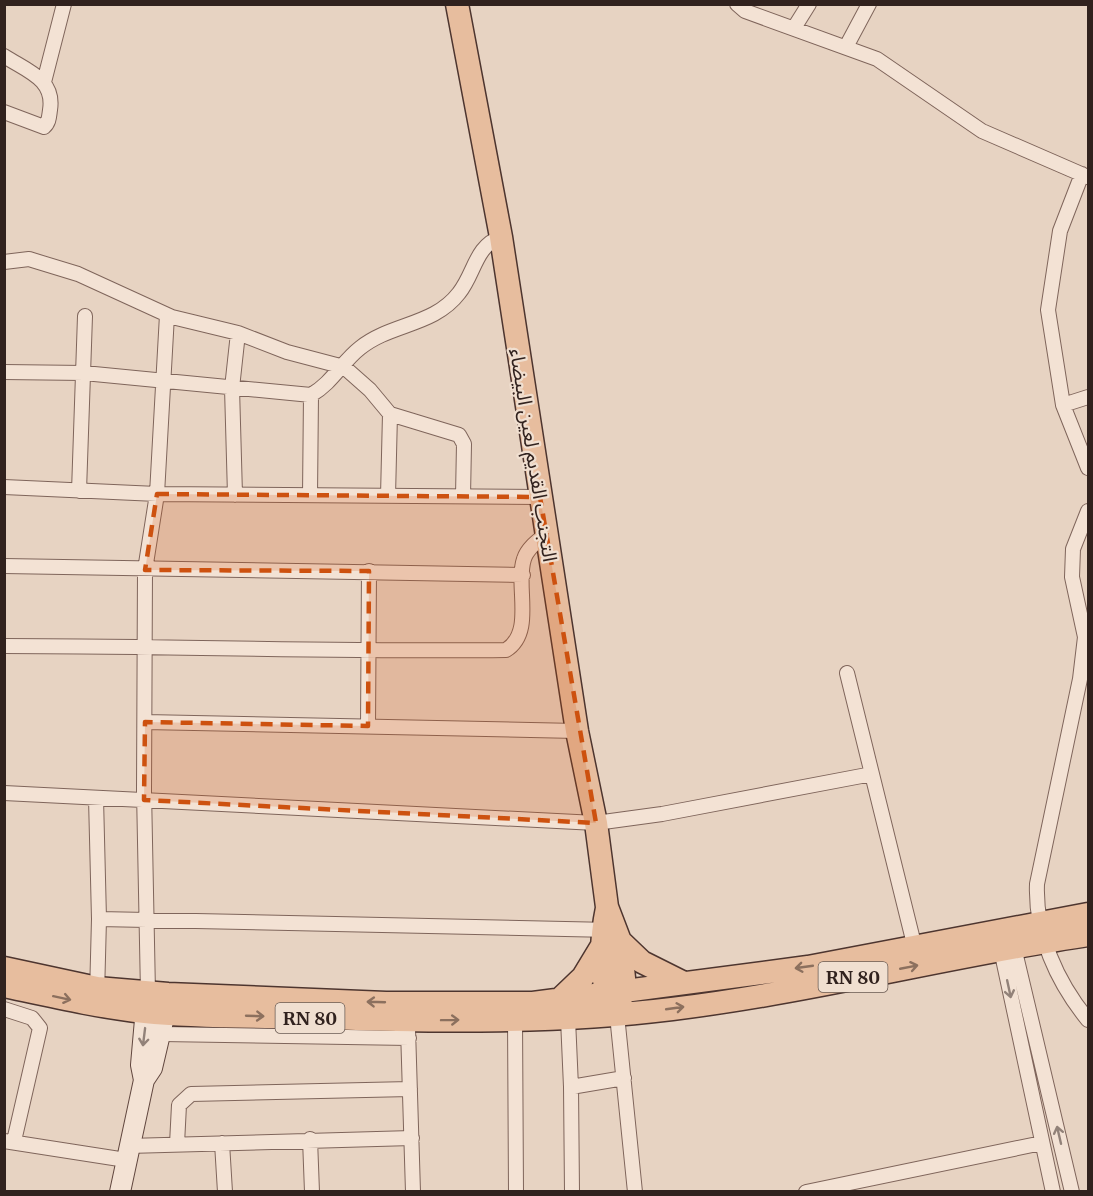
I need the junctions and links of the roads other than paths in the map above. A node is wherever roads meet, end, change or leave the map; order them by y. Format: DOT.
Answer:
graph roads {
  1 [pos="64,4"];
  2 [pos="457,4"];
  3 [pos="737,4"];
  4 [pos="809,4"];
  5 [pos="869,4"];
  6 [pos="794,28"];
  7 [pos="846,47"];
  8 [pos="4,56"];
  9 [pos="44,82"];
  10 [pos="4,112"];
  11 [pos="1085,176"];
  12 [pos="501,237"];
  13 [pos="4,262"];
  14 [pos="167,315"];
  15 [pos="85,316"];
  16 [pos="238,333"];
  17 [pos="344,367"];
  18 [pos="4,372"];
  19 [pos="84,373"];
  20 [pos="163,381"];
  21 [pos="232,388"];
  22 [pos="311,395"];
  23 [pos="1089,396"];
  24 [pos="1063,405"];
  25 [pos="390,414"];
  26 [pos="1089,468"];
  27 [pos="4,487"];
  28 [pos="79,491"];
  29 [pos="157,494"];
  30 [pos="235,495"];
  31 [pos="310,495"];
  32 [pos="388,496"];
  33 [pos="463,496"];
  34 [pos="540,497"];
  35 [pos="1089,511"];
  36 [pos="546,534"];
  37 [pos="4,566"];
  38 [pos="146,570"];
  39 [pos="369,571"];
  40 [pos="522,575"];
  41 [pos="4,646"];
  42 [pos="145,646"];
  43 [pos="369,652"];
  44 [pos="847,673"];
  45 [pos="144,722"];
  46 [pos="368,726"];
  47 [pos="577,731"];
  48 [pos="872,774"];
  49 [pos="4,793"];
  50 [pos="96,798"];
  51 [pos="144,800"];
  52 [pos="596,823"];
  53 [pos="1089,914"];
  54 [pos="99,919"];
  55 [pos="147,922"];
  56 [pos="1042,932"];
  57 [pos="1089,935"];
  58 [pos="610,936"];
  59 [pos="1005,939"];
  60 [pos="915,948"];
  61 [pos="4,968"];
  62 [pos="684,983"];
  63 [pos="4,986"];
  64 [pos="614,992"];
  65 [pos="96,996"];
  66 [pos="4,1009"];
  67 [pos="158,1009"];
  68 [pos="564,1009"];
  69 [pos="617,1015"];
  70 [pos="515,1019"];
  71 [pos="1089,1020"];
  72 [pos="408,1030"];
  73 [pos="624,1078"];
  74 [pos="144,1080"];
  75 [pos="571,1087"];
  76 [pos="410,1089"];
  77 [pos="412,1138"];
  78 [pos="310,1139"];
  79 [pos="9,1141"];
  80 [pos="222,1143"];
  81 [pos="1042,1143"];
  82 [pos="177,1144"];
  83 [pos="127,1153"];
  84 [pos="120,1191"];
  85 [pos="225,1191"];
  86 [pos="312,1191"];
  87 [pos="413,1191"];
  88 [pos="516,1191"];
  89 [pos="572,1191"];
  90 [pos="635,1191"];
  91 [pos="806,1191"];
  92 [pos="1053,1191"];
  93 [pos="1072,1191"];
  1 -- 9 [label="street"];
  2 -- 12 [label="main road, التجنب القديم لعين البيضاء"];
  3 -- 6 [label="street"];
  4 -- 6 [label="street"];
  5 -- 7 [label="street"];
  6 -- 7 [label="street"];
  7 -- 11 [label="street"];
  8 -- 9 [label="street"];
  9 -- 10 [label="street"];
  11 -- 24 [label="street"];
  12 -- 17 [label="street"];
  12 -- 34 [label="main road, التجنب القديم لعين البيضاء"];
  13 -- 14 [label="street"];
  14 -- 16 [label="street"];
  14 -- 20 [label="street"];
  15 -- 19 [label="street"];
  16 -- 17 [label="street"];
  16 -- 21 [label="street"];
  17 -- 22 [label="street"];
  17 -- 25 [label="street"];
  18 -- 19 [label="street"];
  19 -- 20 [label="street"];
  19 -- 28 [label="street"];
  20 -- 21 [label="street"];
  20 -- 29 [label="street"];
  21 -- 22 [label="street"];
  21 -- 30 [label="street"];
  22 -- 31 [label="street"];
  23 -- 24 [label="street"];
  24 -- 26 [label="street"];
  25 -- 32 [label="street"];
  25 -- 33 [label="street"];
  27 -- 28 [label="street"];
  28 -- 29 [label="street"];
  29 -- 30 [label="street"];
  29 -- 38 [label="street"];
  30 -- 31 [label="street"];
  31 -- 32 [label="street"];
  32 -- 33 [label="street"];
  33 -- 34 [label="street"];
  34 -- 36 [label="main road, التجنب القديم لعين البيضاء"];
  35 -- 56 [label="street"];
  36 -- 40 [label="street"];
  36 -- 47 [label="main road, التجنب القديم لعين البيضاء"];
  37 -- 38 [label="street"];
  38 -- 39 [label="street"];
  38 -- 42 [label="street"];
  39 -- 40 [label="street"];
  39 -- 43 [label="street"];
  40 -- 43 [label="street"];
  41 -- 42 [label="street"];
  42 -- 43 [label="street"];
  42 -- 45 [label="street"];
  43 -- 46 [label="street"];
  44 -- 48 [label="street"];
  45 -- 46 [label="street"];
  45 -- 51 [label="street"];
  46 -- 47 [label="street"];
  47 -- 52 [label="main road, التجنب القديم لعين البيضاء"];
  48 -- 52 [label="street"];
  48 -- 60 [label="street"];
  49 -- 50 [label="street"];
  50 -- 51 [label="street"];
  50 -- 54 [label="street"];
  51 -- 52 [label="street"];
  51 -- 55 [label="street"];
  52 -- 58 [label="main road, التجنب القديم لعين البيضاء"];
  53 -- 56 [label="main road, RN 80"];
  54 -- 55 [label="street"];
  54 -- 65 [label="street"];
  55 -- 58 [label="street"];
  55 -- 67 [label="street"];
  56 -- 57 [label="main road, RN 80"];
  56 -- 59 [label="main road, RN 80"];
  56 -- 71 [label="street"];
  58 -- 62 [label="main road"];
  58 -- 64 [label="main road"];
  58 -- 68 [label="main road"];
  59 -- 60 [label="main road, RN 80"];
  69 -- 59 [label="main road, RN 80, one-way"];
  59 -- 81 [label="street, one-way"];
  93 -- 59 [label="street, one-way"];
  60 -- 62 [label="main road, RN 80, one-way"];
  61 -- 65 [label="main road, RN 80"];
  62 -- 64 [label="main road, RN 80"];
  63 -- 65 [label="main road, RN 80, one-way"];
  64 -- 68 [label="main road, RN 80"];
  64 -- 69 [label="main road"];
  65 -- 67 [label="main road, RN 80"];
  66 -- 79 [label="street"];
  68 -- 67 [label="main road, RN 80, one-way"];
  67 -- 72 [label="main road, RN 80"];
  67 -- 74 [label="main road"];
  67 -- 74 [label="main road, one-way"];
  68 -- 69 [label="main road, RN 80"];
  68 -- 70 [label="main road, RN 80"];
  68 -- 75 [label="street"];
  69 -- 73 [label="street"];
  72 -- 70 [label="main road, RN 80, one-way"];
  70 -- 88 [label="street"];
  72 -- 76 [label="street"];
  73 -- 75 [label="street"];
  73 -- 90 [label="street"];
  74 -- 83 [label="main road"];
  75 -- 89 [label="street"];
  76 -- 77 [label="street"];
  76 -- 82 [label="street"];
  77 -- 78 [label="street"];
  77 -- 87 [label="street"];
  78 -- 80 [label="street"];
  78 -- 86 [label="street"];
  79 -- 83 [label="street"];
  80 -- 82 [label="street"];
  80 -- 85 [label="street"];
  81 -- 91 [label="street"];
  81 -- 92 [label="street"];
  82 -- 83 [label="street"];
  83 -- 84 [label="main road"];
}
